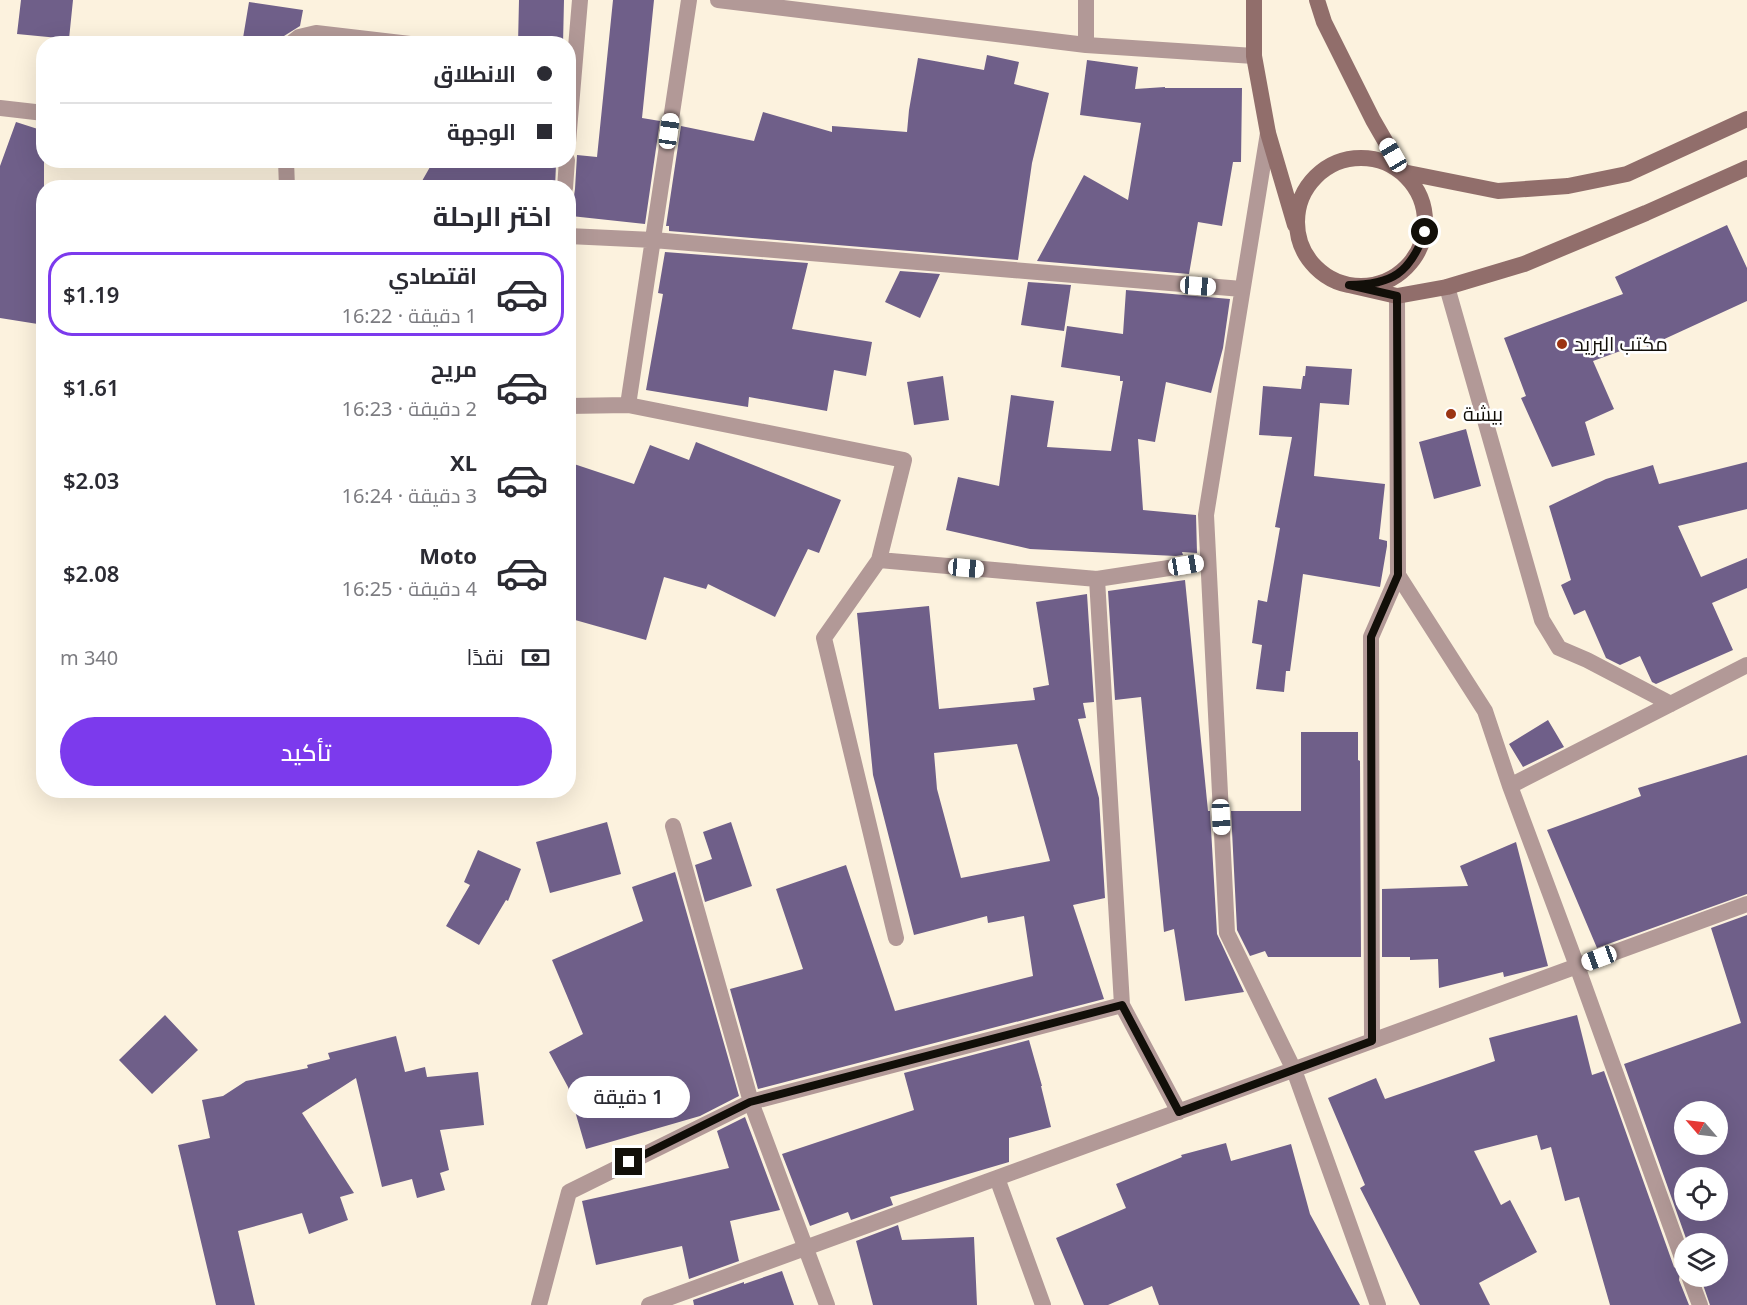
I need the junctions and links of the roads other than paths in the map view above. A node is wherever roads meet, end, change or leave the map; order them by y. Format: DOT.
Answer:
graph roads {
  1 [pos="580,0"];
  2 [pos="689,0"];
  3 [pos="718,0"];
  4 [pos="1086,0"];
  5 [pos="1254,0"];
  6 [pos="1317,0"];
  7 [pos="792,5"];
  8 [pos="303,36"];
  9 [pos="342,36"];
  10 [pos="575,36"];
  11 [pos="1086,45"];
  12 [pos="1254,56"];
  13 [pos="0,108"];
  14 [pos="36,112"];
  15 [pos="1747,119"];
  16 [pos="1268,134"];
  17 [pos="1747,168"];
  18 [pos="1403,172"];
  19 [pos="576,236"];
  20 [pos="1299,238"];
  21 [pos="653,240"];
  22 [pos="1349,285"];
  23 [pos="1447,287"];
  24 [pos="1242,289"];
  25 [pos="1397,296"];
  26 [pos="628,405"];
  27 [pos="576,406"];
  28 [pos="879,560"];
  29 [pos="1208,562"];
  30 [pos="1398,575"];
  31 [pos="1097,579"];
  32 [pos="1747,665"];
  33 [pos="1671,704"];
  34 [pos="1510,786"];
  35 [pos="673,826"];
  36 [pos="1747,904"];
  37 [pos="896,938"];
  38 [pos="1577,966"];
  39 [pos="1122,1005"];
  40 [pos="1372,1041"];
  41 [pos="1294,1070"];
  42 [pos="750,1102"];
  43 [pos="1179,1112"];
  44 [pos="997,1178"];
  45 [pos="1674,1235"];
  46 [pos="806,1248"];
  47 [pos="1693,1287"];
  48 [pos="539,1305"];
  49 [pos="649,1305"];
  50 [pos="827,1305"];
  51 [pos="1043,1305"];
  52 [pos="1378,1305"];
  53 [pos="1700,1305"];
  1 -- 10 [label="street"];
  2 -- 21 [label="street"];
  3 -- 7 [label="street"];
  4 -- 11 [label="street"];
  5 -- 12 [label="main road"];
  6 -- 18 [label="main road"];
  7 -- 11 [label="street"];
  8 -- 9 [label="street"];
  11 -- 12 [label="street"];
  12 -- 16 [label="main road"];
  13 -- 14 [label="street"];
  15 -- 18 [label="main road"];
  16 -- 20 [label="main road"];
  16 -- 24 [label="street"];
  17 -- 23 [label="main road"];
  18 -- 20 [label="main road"];
  18 -- 22 [label="main road"];
  19 -- 21 [label="street"];
  20 -- 22 [label="main road"];
  21 -- 24 [label="street"];
  21 -- 26 [label="street"];
  22 -- 25 [label="main road"];
  23 -- 25 [label="main road"];
  23 -- 33 [label="street"];
  24 -- 29 [label="street"];
  25 -- 30 [label="street"];
  26 -- 27 [label="street"];
  26 -- 28 [label="street"];
  28 -- 31 [label="street"];
  28 -- 37 [label="street"];
  29 -- 31 [label="street"];
  29 -- 41 [label="street"];
  30 -- 34 [label="street"];
  30 -- 40 [label="street"];
  31 -- 39 [label="street"];
  32 -- 33 [label="street"];
  33 -- 34 [label="street"];
  34 -- 38 [label="street"];
  35 -- 42 [label="street"];
  36 -- 38 [label="street"];
  38 -- 40 [label="street"];
  38 -- 45 [label="street"];
  39 -- 42 [label="street"];
  39 -- 43 [label="street"];
  40 -- 41 [label="street"];
  41 -- 43 [label="street"];
  41 -- 52 [label="street"];
  42 -- 46 [label="street"];
  42 -- 48 [label="street"];
  43 -- 44 [label="street"];
  44 -- 46 [label="street"];
  44 -- 51 [label="street"];
  46 -- 49 [label="street"];
  46 -- 50 [label="street"];
  47 -- 53 [label="street"];
}
